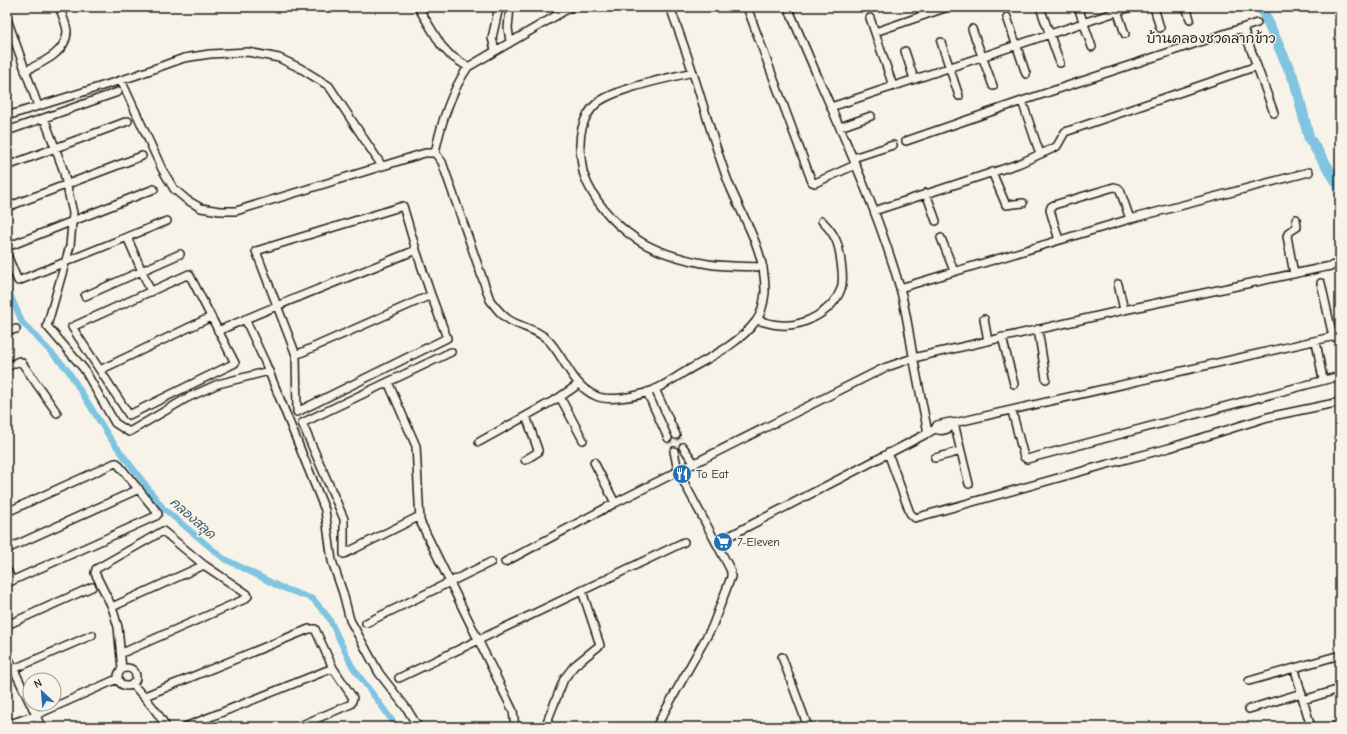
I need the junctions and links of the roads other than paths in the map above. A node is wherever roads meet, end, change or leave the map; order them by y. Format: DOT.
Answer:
graph roads {
  1 [pos="59,7"];
  2 [pos="418,7"];
  3 [pos="491,7"];
  4 [pos="510,7"];
  5 [pos="571,7"];
  6 [pos="670,7"];
  7 [pos="748,7"];
  8 [pos="788,7"];
  9 [pos="948,7"];
  10 [pos="1078,7"];
  11 [pos="1132,7"];
  12 [pos="1154,7"];
  13 [pos="1186,7"];
  14 [pos="1116,9"];
  15 [pos="1041,10"];
  16 [pos="498,11"];
  17 [pos="1007,17"];
  18 [pos="870,18"];
  19 [pos="7,19"];
  20 [pos="1190,19"];
  21 [pos="1084,23"];
  22 [pos="1257,23"];
  23 [pos="1160,28"];
  24 [pos="1243,28"];
  25 [pos="972,29"];
  26 [pos="875,32"];
  27 [pos="1050,34"];
  28 [pos="1126,34"];
  29 [pos="510,42"];
  30 [pos="941,42"];
  31 [pos="1016,45"];
  32 [pos="1092,47"];
  33 [pos="495,50"];
  34 [pos="905,51"];
  35 [pos="982,57"];
  36 [pos="1060,63"];
  37 [pos="468,66"];
  38 [pos="1257,66"];
  39 [pos="950,67"];
  40 [pos="25,71"];
  41 [pos="693,72"];
  42 [pos="1026,74"];
  43 [pos="914,79"];
  44 [pos="121,80"];
  45 [pos="893,86"];
  46 [pos="993,86"];
  47 [pos="118,92"];
  48 [pos="959,96"];
  49 [pos="1022,101"];
  50 [pos="38,106"];
  51 [pos="831,107"];
  52 [pos="1274,113"];
  53 [pos="7,116"];
  54 [pos="871,116"];
  55 [pos="44,118"];
  56 [pos="128,121"];
  57 [pos="840,127"];
  58 [pos="7,131"];
  59 [pos="906,141"];
  60 [pos="893,145"];
  61 [pos="55,148"];
  62 [pos="435,152"];
  63 [pos="1040,154"];
  64 [pos="142,156"];
  65 [pos="853,158"];
  66 [pos="856,165"];
  67 [pos="7,166"];
  68 [pos="382,166"];
  69 [pos="992,172"];
  70 [pos="1309,172"];
  71 [pos="67,184"];
  72 [pos="154,189"];
  73 [pos="926,194"];
  74 [pos="1023,202"];
  75 [pos="7,207"];
  76 [pos="874,211"];
  77 [pos="1130,219"];
  78 [pos="167,220"];
  79 [pos="1296,220"];
  80 [pos="822,221"];
  81 [pos="936,221"];
  82 [pos="72,222"];
  83 [pos="127,237"];
  84 [pos="942,238"];
  85 [pos="1059,240"];
  86 [pos="7,247"];
  87 [pos="416,250"];
  88 [pos="180,254"];
  89 [pos="7,255"];
  90 [pos="66,261"];
  91 [pos="1340,264"];
  92 [pos="763,267"];
  93 [pos="142,271"];
  94 [pos="954,271"];
  95 [pos="1294,274"];
  96 [pos="1321,283"];
  97 [pos="1118,284"];
  98 [pos="900,288"];
  99 [pos="151,292"];
  100 [pos="431,295"];
  101 [pos="84,296"];
  102 [pos="278,306"];
  103 [pos="1124,310"];
  104 [pos="211,317"];
  105 [pos="245,319"];
  106 [pos="757,320"];
  107 [pos="984,320"];
  108 [pos="7,327"];
  109 [pos="16,329"];
  110 [pos="1038,329"];
  111 [pos="218,331"];
  112 [pos="1337,336"];
  113 [pos="1002,337"];
  114 [pos="988,341"];
  115 [pos="1316,341"];
  116 [pos="451,352"];
  117 [pos="296,355"];
  118 [pos="913,358"];
  119 [pos="8,365"];
  120 [pos="100,370"];
  121 [pos="269,371"];
  122 [pos="1340,376"];
  123 [pos="1046,379"];
  124 [pos="1323,380"];
  125 [pos="388,382"];
  126 [pos="579,384"];
  127 [pos="1014,384"];
  128 [pos="656,389"];
  129 [pos="647,392"];
  130 [pos="560,397"];
  131 [pos="1340,402"];
  132 [pos="1012,411"];
  133 [pos="56,413"];
  134 [pos="526,416"];
  135 [pos="954,423"];
  136 [pos="928,433"];
  137 [pos="676,435"];
  138 [pos="668,438"];
  139 [pos="584,440"];
  140 [pos="479,442"];
  141 [pos="683,448"];
  142 [pos="674,451"];
  143 [pos="961,451"];
  144 [pos="888,453"];
  145 [pos="935,458"];
  146 [pos="525,460"];
  147 [pos="594,462"];
  148 [pos="695,464"];
  149 [pos="678,472"];
  150 [pos="969,484"];
  151 [pos="139,489"];
  152 [pos="615,503"];
  153 [pos="7,512"];
  154 [pos="420,516"];
  155 [pos="684,542"];
  156 [pos="716,543"];
  157 [pos="7,549"];
  158 [pos="492,562"];
  159 [pos="505,562"];
  160 [pos="204,565"];
  161 [pos="7,570"];
  162 [pos="9,582"];
  163 [pos="450,583"];
  164 [pos="92,587"];
  165 [pos="582,591"];
  166 [pos="112,607"];
  167 [pos="366,623"];
  168 [pos="7,625"];
  169 [pos="92,635"];
  170 [pos="478,641"];
  171 [pos="122,653"];
  172 [pos="7,655"];
  173 [pos="1340,655"];
  174 [pos="782,657"];
  175 [pos="333,668"];
  176 [pos="122,669"];
  177 [pos="1295,669"];
  178 [pos="10,671"];
  179 [pos="399,678"];
  180 [pos="117,679"];
  181 [pos="1249,681"];
  182 [pos="132,684"];
  183 [pos="1340,689"];
  184 [pos="22,690"];
  185 [pos="144,696"];
  186 [pos="1302,697"];
  187 [pos="1249,709"];
  188 [pos="34,712"];
  189 [pos="36,715"];
  190 [pos="7,725"];
  191 [pos="1340,725"];
  192 [pos="41,727"];
  193 [pos="166,727"];
  194 [pos="185,727"];
  195 [pos="298,727"];
  196 [pos="418,727"];
  197 [pos="515,727"];
  198 [pos="545,727"];
  199 [pos="656,727"];
  200 [pos="808,727"];
  201 [pos="1311,727"];
  202 [pos="1333,727"];
  1 -- 40 [label="street"];
  2 -- 37 [label="street"];
  3 -- 16 [label="street"];
  4 -- 29 [label="street"];
  5 -- 29 [label="street"];
  6 -- 41 [label="street"];
  7 -- 66 [label="street"];
  8 -- 51 [label="street"];
  9 -- 26 [label="street"];
  10 -- 21 [label="street"];
  11 -- 14 [label="street"];
  12 -- 23 [label="street"];
  13 -- 20 [label="street"];
  14 -- 21 [label="street"];
  14 -- 28 [label="street"];
  15 -- 27 [label="street"];
  16 -- 33 [label="street"];
  17 -- 31 [label="street"];
  18 -- 26 [label="street"];
  19 -- 40 [label="street"];
  21 -- 27 [label="street"];
  21 -- 32 [label="street"];
  22 -- 24 [label="street"];
  24 -- 38 [label="street"];
  24 -- 49 [label="street"];
  25 -- 35 [label="street"];
  26 -- 45 [label="street"];
  27 -- 31 [label="street"];
  27 -- 36 [label="street"];
  29 -- 33 [label="street"];
  30 -- 39 [label="street"];
  31 -- 35 [label="street"];
  31 -- 42 [label="street"];
  33 -- 37 [label="street"];
  34 -- 43 [label="street"];
  35 -- 39 [label="street"];
  35 -- 46 [label="street"];
  37 -- 62 [label="street"];
  38 -- 52 [label="street"];
  38 -- 63 [label="street"];
  39 -- 43 [label="street"];
  39 -- 48 [label="street"];
  40 -- 50 [label="street"];
  41 -- 92 [label="street"];
  41 -- 92 [label="street"];
  43 -- 45 [label="street"];
  44 -- 50 [label="street"];
  44 -- 68 [label="street"];
  44 -- 68 [label="street"];
  45 -- 51 [label="street"];
  47 -- 55 [label="street"];
  49 -- 59 [label="street"];
  49 -- 63 [label="street"];
  50 -- 53 [label="street"];
  51 -- 57 [label="street"];
  54 -- 57 [label="street"];
  55 -- 58 [label="street"];
  55 -- 61 [label="street"];
  56 -- 61 [label="street"];
  57 -- 65 [label="street"];
  60 -- 65 [label="street"];
  61 -- 67 [label="street"];
  61 -- 71 [label="street"];
  62 -- 68 [label="street"];
  62 -- 126 [label="street"];
  63 -- 69 [label="street"];
  64 -- 71 [label="street"];
  65 -- 66 [label="street"];
  66 -- 76 [label="street"];
  69 -- 73 [label="street"];
  69 -- 74 [label="street"];
  70 -- 77 [label="street"];
  71 -- 75 [label="street"];
  71 -- 82 [label="street"];
  72 -- 82 [label="street"];
  73 -- 76 [label="street"];
  73 -- 81 [label="street"];
  76 -- 98 [label="street"];
  77 -- 85 [label="street"];
  77 -- 85 [label="street"];
  78 -- 83 [label="street"];
  79 -- 95 [label="street"];
  80 -- 106 [label="street"];
  82 -- 86 [label="street"];
  82 -- 90 [label="street"];
  83 -- 90 [label="street"];
  83 -- 93 [label="street"];
  84 -- 94 [label="street"];
  85 -- 94 [label="street"];
  87 -- 100 [label="street"];
  87 -- 102 [label="street"];
  87 -- 102 [label="street"];
  88 -- 93 [label="street"];
  89 -- 90 [label="street"];
  90 -- 121 [label="street"];
  91 -- 95 [label="street"];
  92 -- 106 [label="street"];
  93 -- 99 [label="street"];
  93 -- 101 [label="street"];
  94 -- 98 [label="street"];
  95 -- 103 [label="street"];
  96 -- 112 [label="street"];
  97 -- 103 [label="street"];
  98 -- 118 [label="street"];
  99 -- 104 [label="street"];
  99 -- 120 [label="street"];
  100 -- 117 [label="street"];
  100 -- 117 [label="street"];
  102 -- 105 [label="street"];
  102 -- 117 [label="street"];
  103 -- 110 [label="street"];
  104 -- 111 [label="street"];
  104 -- 120 [label="street"];
  105 -- 111 [label="street"];
  105 -- 121 [label="street"];
  106 -- 128 [label="street"];
  107 -- 114 [label="street"];
  108 -- 109 [label="street"];
  110 -- 113 [label="street"];
  110 -- 123 [label="street"];
  111 -- 120 [label="street"];
  112 -- 115 [label="street"];
  113 -- 114 [label="street"];
  113 -- 127 [label="street"];
  114 -- 118 [label="street"];
  115 -- 124 [label="street"];
  115 -- 132 [label="street"];
  116 -- 125 [label="street"];
  118 -- 136 [label="street"];
  118 -- 148 [label="street"];
  119 -- 133 [label="street"];
  121 -- 196 [label="street"];
  122 -- 124 [label="street"];
  124 -- 132 [label="street"];
  125 -- 154 [label="street"];
  125 -- 154 [label="street"];
  126 -- 129 [label="street"];
  126 -- 130 [label="street"];
  128 -- 129 [label="street"];
  128 -- 137 [label="street"];
  129 -- 138 [label="street"];
  130 -- 134 [label="street"];
  130 -- 139 [label="street"];
  131 -- 144 [label="street"];
  132 -- 135 [label="street"];
  134 -- 140 [label="street"];
  134 -- 146 [label="street"];
  135 -- 136 [label="street"];
  135 -- 143 [label="street"];
  136 -- 144 [label="street"];
  141 -- 148 [label="street"];
  142 -- 149 [label="street"];
  143 -- 145 [label="street"];
  143 -- 150 [label="street"];
  144 -- 156 [label="street"];
  147 -- 152 [label="street"];
  148 -- 149 [label="street"];
  149 -- 152 [label="street"];
  149 -- 156 [label="street"];
  151 -- 153 [label="street"];
  151 -- 157 [label="street"];
  151 -- 162 [label="street"];
  152 -- 159 [label="street"];
  154 -- 163 [label="street"];
  155 -- 165 [label="street"];
  156 -- 199 [label="street"];
  158 -- 163 [label="street"];
  160 -- 166 [label="street"];
  160 -- 166 [label="street"];
  160 -- 171 [label="street"];
  161 -- 162 [label="street"];
  163 -- 167 [label="street"];
  163 -- 170 [label="street"];
  164 -- 168 [label="street"];
  165 -- 170 [label="street"];
  165 -- 198 [label="street"];
  166 -- 171 [label="street"];
  169 -- 178 [label="street"];
  170 -- 179 [label="street"];
  170 -- 197 [label="street"];
  171 -- 176 [label="street"];
  172 -- 178 [label="street"];
  173 -- 177 [label="street"];
  174 -- 200 [label="street"];
  175 -- 185 [label="street"];
  175 -- 194 [label="street"];
  175 -- 195 [label="street"];
  176 -- 180 [label="street"];
  176 -- 182 [label="street"];
  177 -- 181 [label="street"];
  177 -- 186 [label="street"];
  178 -- 184 [label="street"];
  180 -- 182 [label="street"];
  180 -- 189 [label="street"];
  182 -- 185 [label="street"];
  183 -- 186 [label="street"];
  185 -- 193 [label="street"];
  186 -- 187 [label="street"];
  186 -- 201 [label="street"];
  188 -- 189 [label="street"];
  189 -- 190 [label="street"];
  189 -- 192 [label="street"];
  191 -- 202 [label="street"];
}
